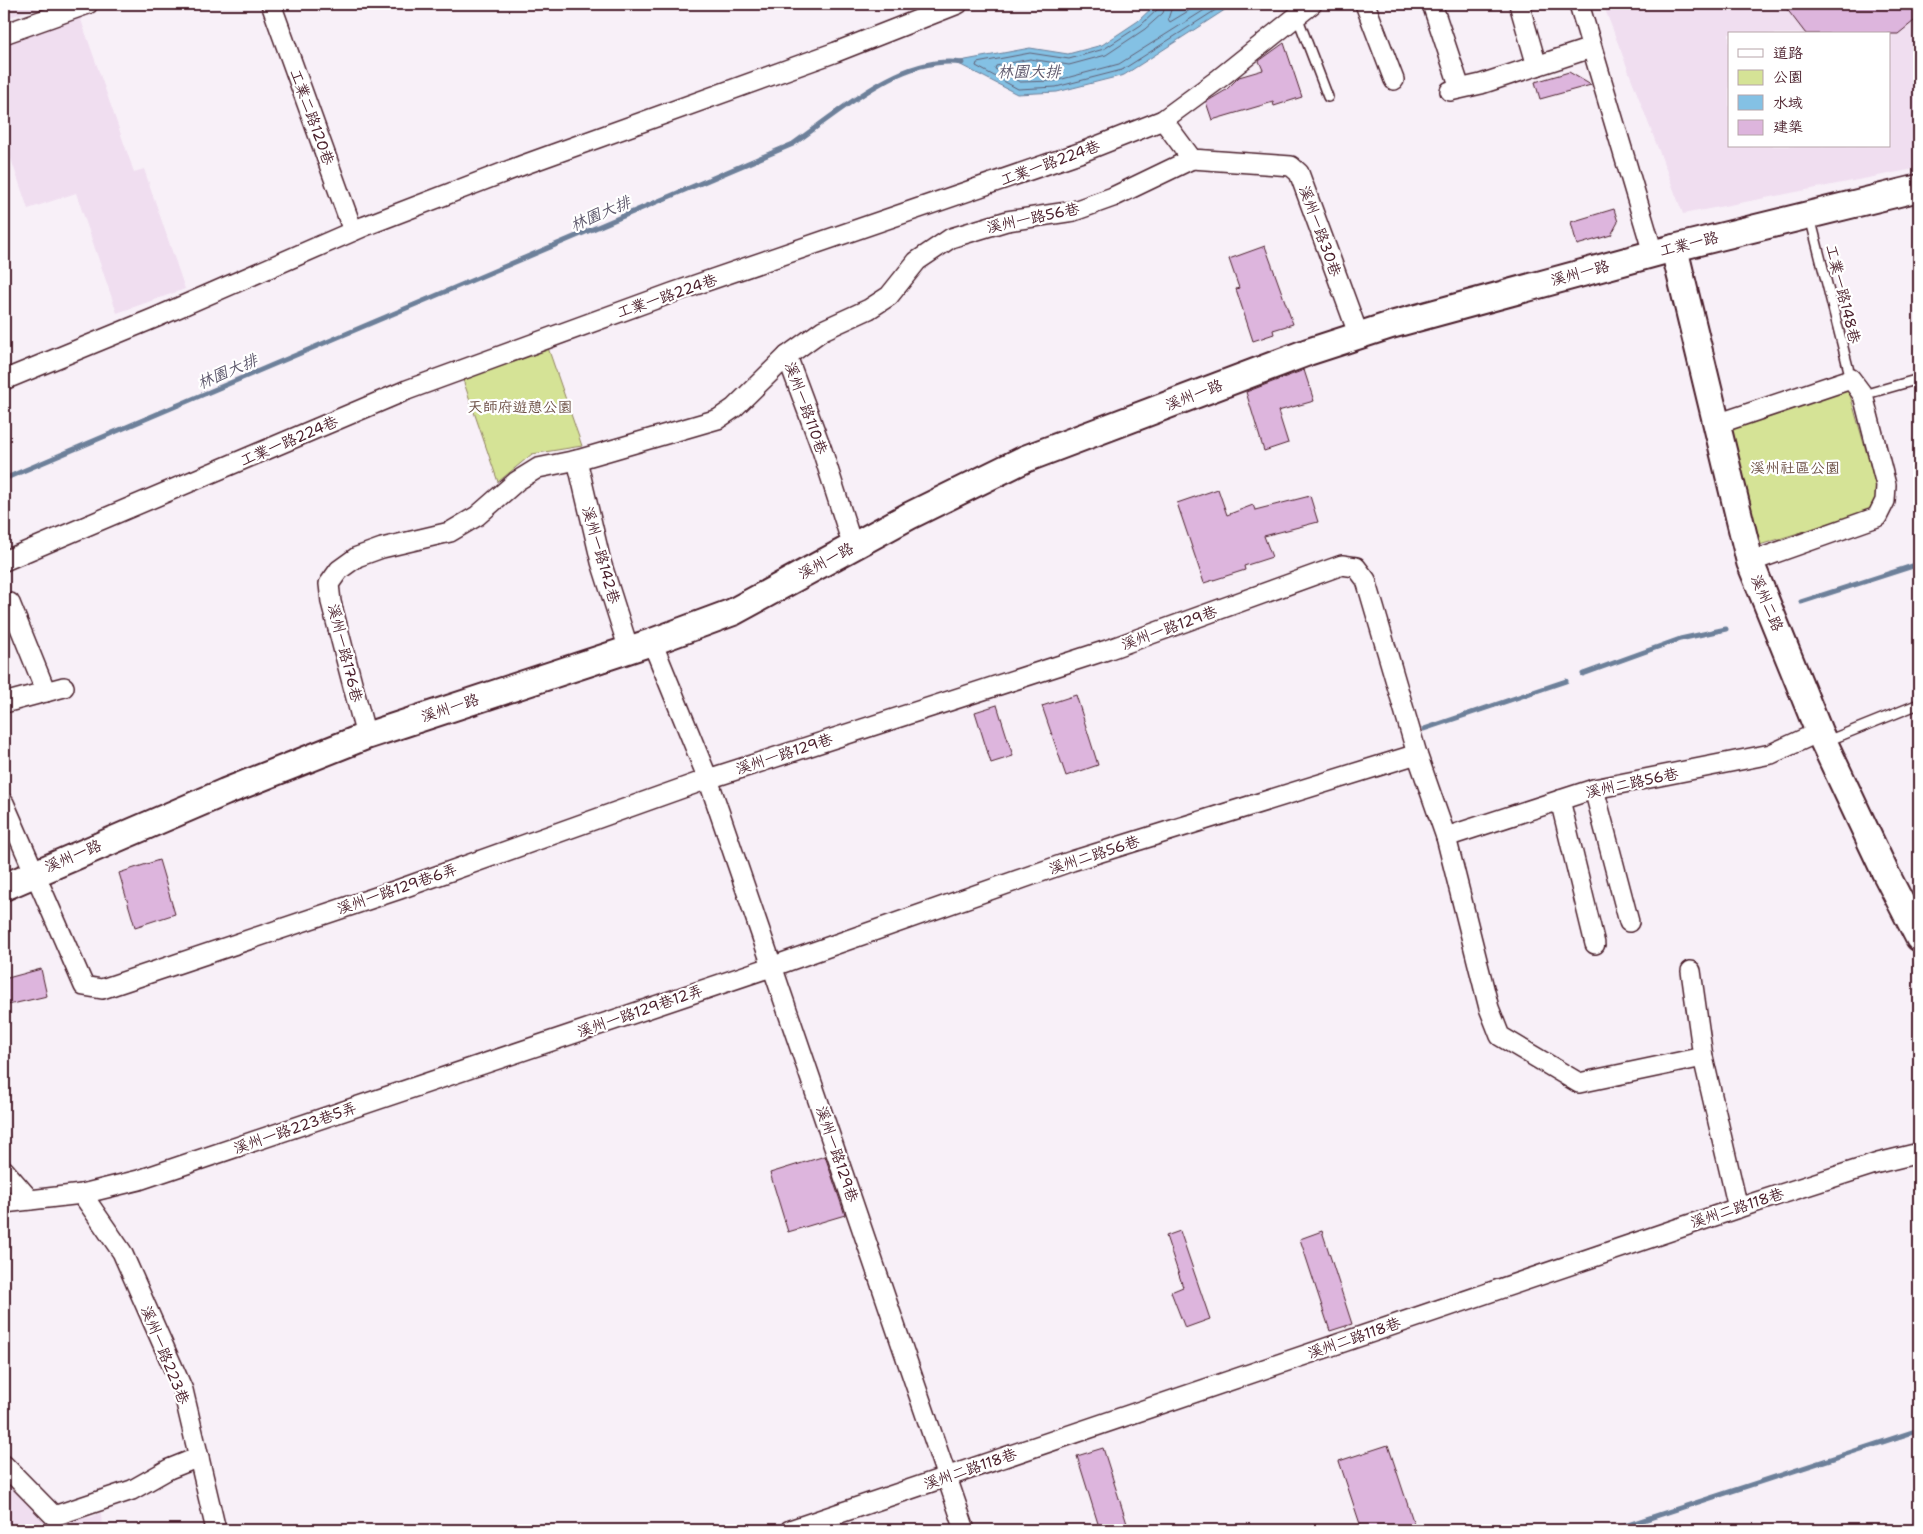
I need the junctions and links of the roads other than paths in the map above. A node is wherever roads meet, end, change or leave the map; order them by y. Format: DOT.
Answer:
graph roads {
  1 [pos="88,4"];
  2 [pos="271,4"];
  3 [pos="958,4"];
  4 [pos="1312,4"];
  5 [pos="1365,4"];
  6 [pos="1432,4"];
  7 [pos="1519,4"];
  8 [pos="1578,4"];
  9 [pos="1297,16"];
  10 [pos="4,34"];
  11 [pos="1591,48"];
  12 [pos="1538,66"];
  13 [pos="1394,80"];
  14 [pos="1328,97"];
  15 [pos="1162,120"];
  16 [pos="1192,159"];
  17 [pos="1137,186"];
  18 [pos="1919,188"];
  19 [pos="1809,215"];
  20 [pos="353,231"];
  21 [pos="1664,250"];
  22 [pos="1359,336"];
  23 [pos="787,356"];
  24 [pos="1851,379"];
  25 [pos="1919,379"];
  26 [pos="4,380"];
  27 [pos="1863,394"];
  28 [pos="1717,424"];
  29 [pos="577,460"];
  30 [pos="853,547"];
  31 [pos="4,561"];
  32 [pos="1750,562"];
  33 [pos="10,602"];
  34 [pos="641,646"];
  35 [pos="4,703"];
  36 [pos="1919,704"];
  37 [pos="366,736"];
  38 [pos="1821,737"];
  39 [pos="1417,754"];
  40 [pos="708,779"];
  41 [pos="1594,789"];
  42 [pos="1560,800"];
  43 [pos="4,803"];
  44 [pos="1446,838"];
  45 [pos="36,872"];
  46 [pos="4,887"];
  47 [pos="1629,922"];
  48 [pos="1919,938"];
  49 [pos="1595,944"];
  50 [pos="774,966"];
  51 [pos="1692,971"];
  52 [pos="506,1056"];
  53 [pos="1703,1056"];
  54 [pos="1919,1153"];
  55 [pos="4,1170"];
  56 [pos="82,1194"];
  57 [pos="30,1200"];
  58 [pos="4,1203"];
  59 [pos="1738,1208"];
  60 [pos="199,1457"];
  61 [pos="4,1465"];
  62 [pos="947,1477"];
  63 [pos="216,1530"];
  64 [pos="790,1530"];
  65 [pos="965,1530"];
  1 -- 10 [label="street"];
  2 -- 20 [label="street, 工業二路120巷"];
  3 -- 20 [label="street"];
  4 -- 9 [label="street, 工業一路224巷"];
  5 -- 13 [label="street"];
  6 -- 12 [label="street"];
  7 -- 12 [label="street"];
  8 -- 11 [label="street, 工業一路"];
  9 -- 14 [label="lane"];
  9 -- 15 [label="street, 工業一路224巷"];
  11 -- 12 [label="street"];
  11 -- 21 [label="street, 工業一路"];
  15 -- 16 [label="street"];
  15 -- 31 [label="street, 工業一路224巷"];
  16 -- 17 [label="street, 溪州一路30巷"];
  16 -- 22 [label="street, 溪州一路30巷"];
  17 -- 23 [label="street, 溪州一路56巷"];
  18 -- 19 [label="street, 工業一路"];
  19 -- 21 [label="street, 工業一路"];
  19 -- 24 [label="lane, 工業一路148巷"];
  20 -- 26 [label="street"];
  21 -- 22 [label="street, 溪州一路"];
  21 -- 28 [label="street, 溪州二路"];
  22 -- 30 [label="street, 溪州一路"];
  23 -- 29 [label="street, 溪州一路110巷"];
  23 -- 30 [label="street, 溪州一路110巷"];
  24 -- 27 [label="street"];
  24 -- 28 [label="street"];
  25 -- 27 [label="lane"];
  27 -- 32 [label="street"];
  28 -- 32 [label="street, 溪州二路"];
  29 -- 34 [label="street, 溪州一路142巷"];
  29 -- 37 [label="street, 溪州一路176巷"];
  30 -- 34 [label="street, 溪州一路"];
  32 -- 38 [label="street, 溪州二路"];
  33 -- 35 [label="street"];
  34 -- 37 [label="street, 溪州一路"];
  34 -- 40 [label="street, 溪州一路129巷"];
  36 -- 38 [label="lane"];
  37 -- 45 [label="street, 溪州一路"];
  38 -- 41 [label="street, 溪州二路56巷"];
  38 -- 48 [label="street, 溪州二路"];
  39 -- 40 [label="street, 溪州一路129巷"];
  39 -- 44 [label="street, 溪州一路129巷"];
  39 -- 50 [label="street, 溪州二路56巷"];
  40 -- 45 [label="street, 溪州一路129巷6弄"];
  40 -- 50 [label="street, 溪州一路129巷"];
  41 -- 42 [label="street, 溪州二路56巷"];
  41 -- 47 [label="street"];
  42 -- 44 [label="street, 溪州二路56巷"];
  42 -- 49 [label="street"];
  43 -- 45 [label="street"];
  44 -- 53 [label="street, 溪州一路129巷"];
  45 -- 46 [label="street, 溪州一路"];
  50 -- 52 [label="street, 溪州一路129巷12弄"];
  50 -- 62 [label="street, 溪州一路129巷"];
  51 -- 53 [label="street"];
  52 -- 56 [label="street, 溪州一路223巷5弄"];
  53 -- 59 [label="street"];
  54 -- 59 [label="street, 溪州二路118巷"];
  55 -- 57 [label="street"];
  56 -- 57 [label="street, 溪州一路223巷5弄"];
  56 -- 60 [label="street, 溪州一路223巷"];
  57 -- 58 [label="street, 溪州一路223巷5弄"];
  59 -- 62 [label="street, 溪州二路118巷"];
  60 -- 61 [label="street"];
  60 -- 63 [label="street, 溪州一路223巷"];
  62 -- 64 [label="street, 溪州二路118巷"];
  62 -- 65 [label="street, 溪州一路129巷"];
}
